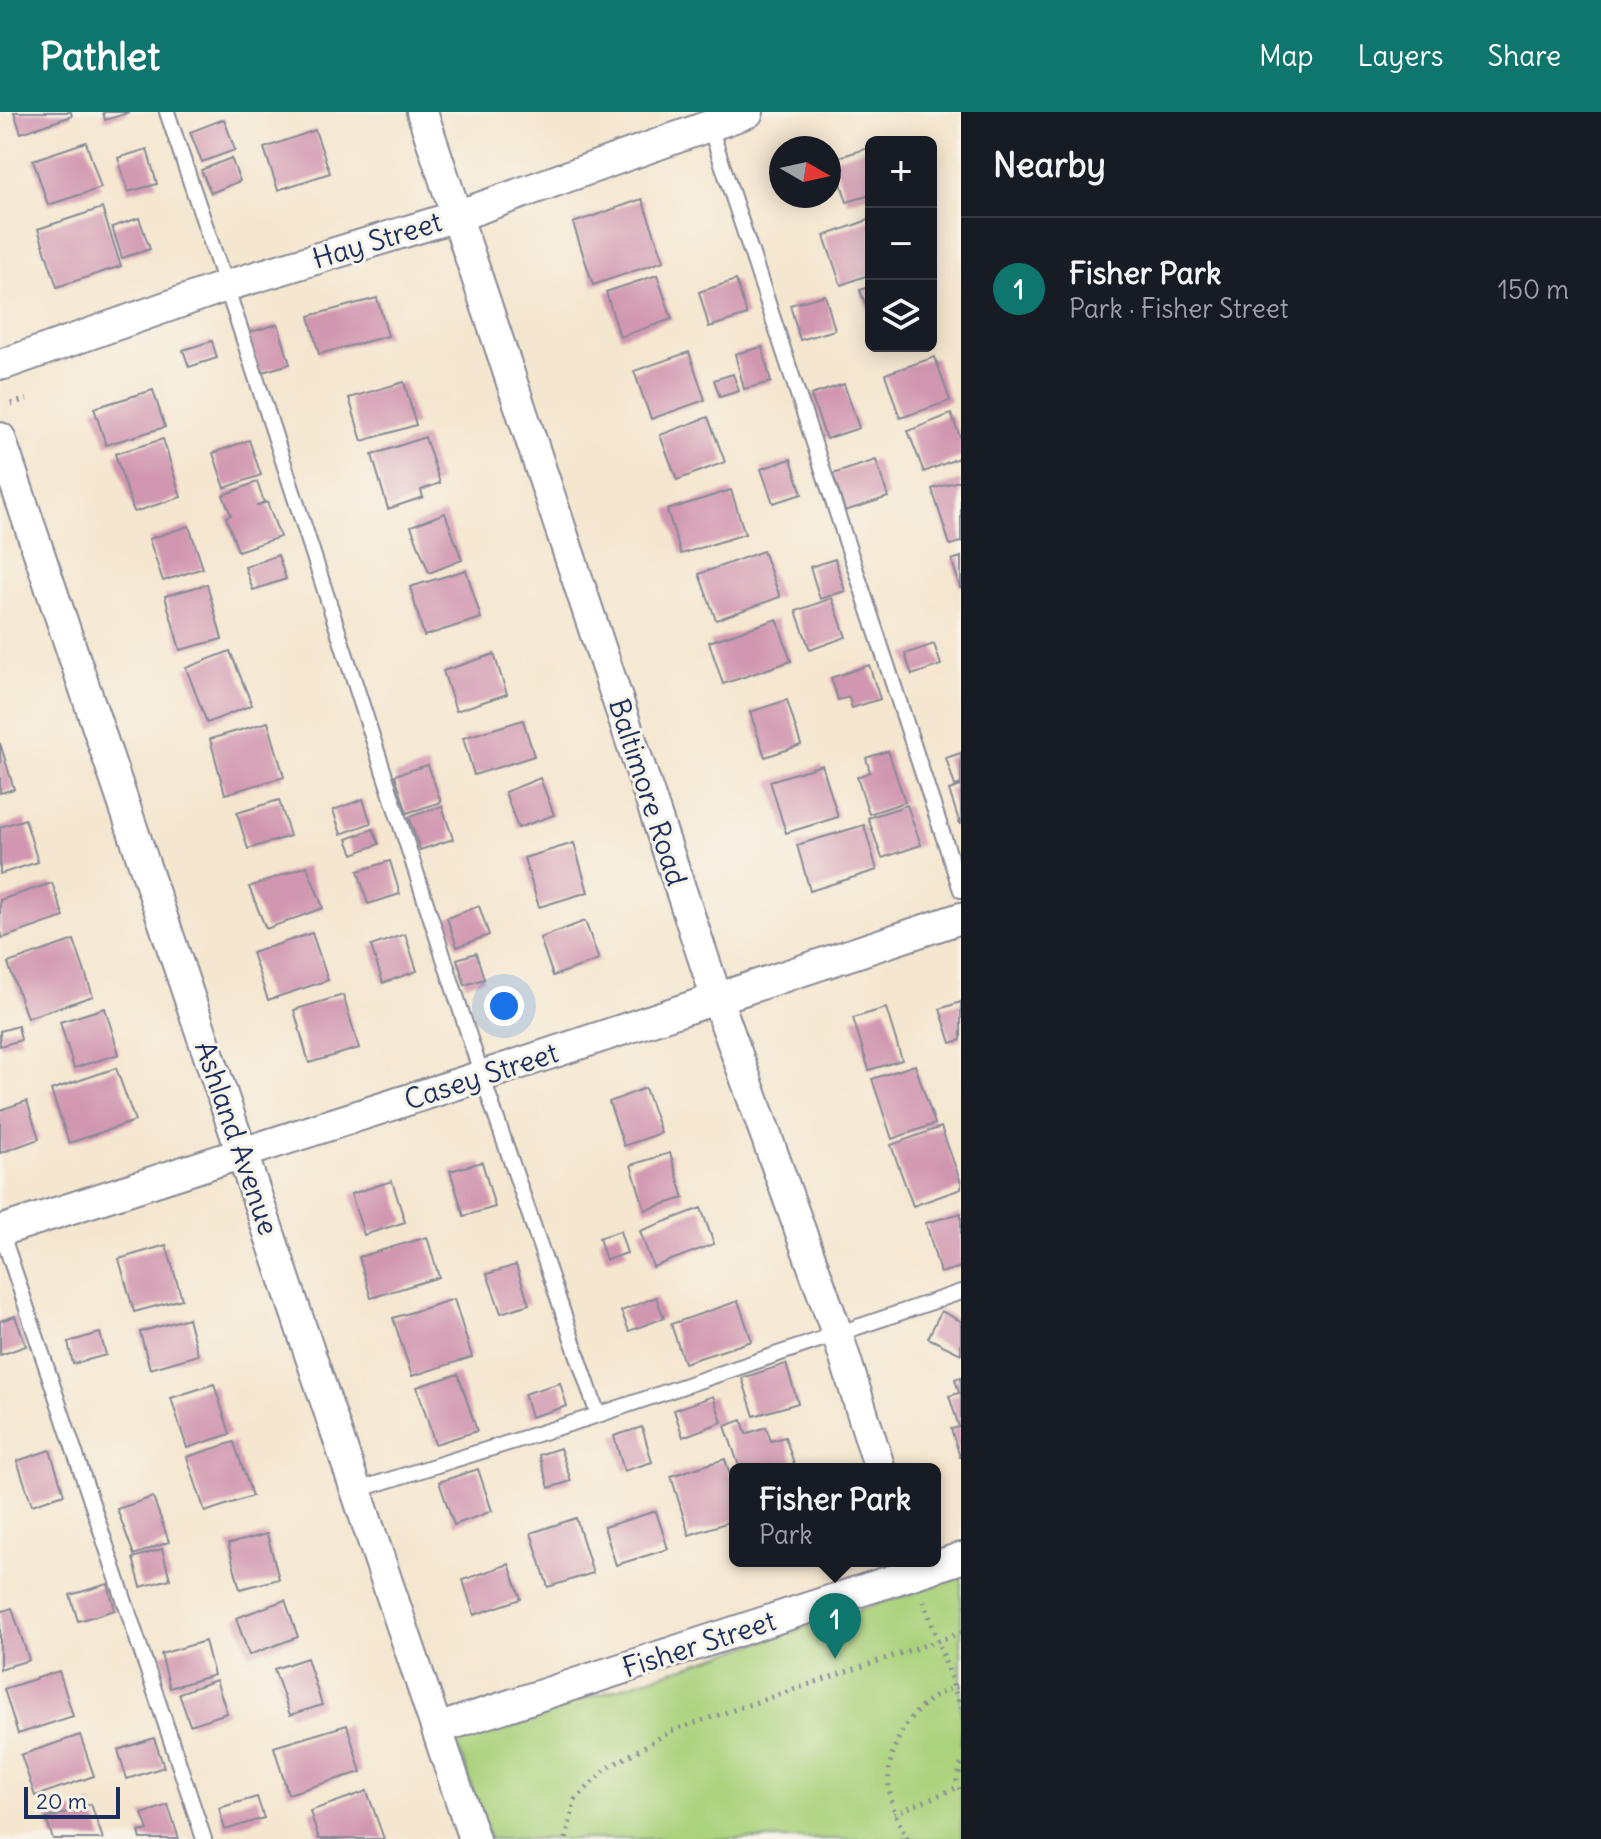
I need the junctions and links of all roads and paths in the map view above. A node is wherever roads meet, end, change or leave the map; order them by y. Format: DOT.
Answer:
graph roads {
  1 [pos="167,112"];
  2 [pos="422,112"];
  3 [pos="748,112"];
  4 [pos="707,118"];
  5 [pos="457,216"];
  6 [pos="226,286"];
  7 [pos="8,383"];
  8 [pos="0,438"];
  9 [pos="961,890"];
  10 [pos="961,918"];
  11 [pos="717,999"];
  12 [pos="482,1076"];
  13 [pos="242,1153"];
  14 [pos="0,1230"];
  15 [pos="961,1292"];
  16 [pos="837,1333"];
  17 [pos="598,1415"];
  18 [pos="878,1463"];
  19 [pos="357,1490"];
  20 [pos="961,1558"];
  21 [pos="941,1562"];
  22 [pos="912,1567"];
  23 [pos="961,1633"];
  24 [pos="938,1640"];
  25 [pos="958,1686"];
  26 [pos="961,1708"];
  27 [pos="437,1729"];
  28 [pos="961,1764"];
  29 [pos="960,1789"];
  30 [pos="894,1814"];
  31 [pos="204,1839"];
  32 [pos="474,1839"];
  33 [pos="566,1839"];
  34 [pos="907,1839"];
  1 -- 6 [label="lane"];
  2 -- 5 [label="street, Baltimore Road"];
  3 -- 4 [label="street, Hay Street"];
  4 -- 5 [label="street, Hay Street"];
  4 -- 9 [label="lane"];
  5 -- 6 [label="street, Hay Street"];
  5 -- 11 [label="street, Baltimore Road"];
  6 -- 7 [label="street, Hay Street"];
  6 -- 12 [label="lane"];
  8 -- 13 [label="street, Ashland Avenue"];
  10 -- 11 [label="street, Casey Street"];
  11 -- 12 [label="street, Casey Street"];
  11 -- 16 [label="street, Baltimore Road"];
  12 -- 13 [label="street, Casey Street"];
  12 -- 17 [label="lane"];
  13 -- 14 [label="street, Casey Street"];
  13 -- 19 [label="street, Ashland Avenue"];
  14 -- 31 [label="lane"];
  15 -- 16 [label="lane"];
  16 -- 17 [label="lane"];
  16 -- 18 [label="street, Baltimore Road"];
  17 -- 19 [label="lane"];
  19 -- 27 [label="street, Ashland Avenue"];
  20 -- 21 [label="street, Fisher Street"];
  22 -- 24 [label="path"];
  22 -- 27 [label="street, Fisher Street"];
  23 -- 24 [label="path"];
  24 -- 25 [label="path"];
  24 -- 33 [label="path"];
  25 -- 26 [label="path"];
  25 -- 30 [label="path"];
  27 -- 32 [label="street, Ashland Avenue"];
  28 -- 29 [label="path"];
  29 -- 30 [label="path"];
  30 -- 34 [label="path"];
}
